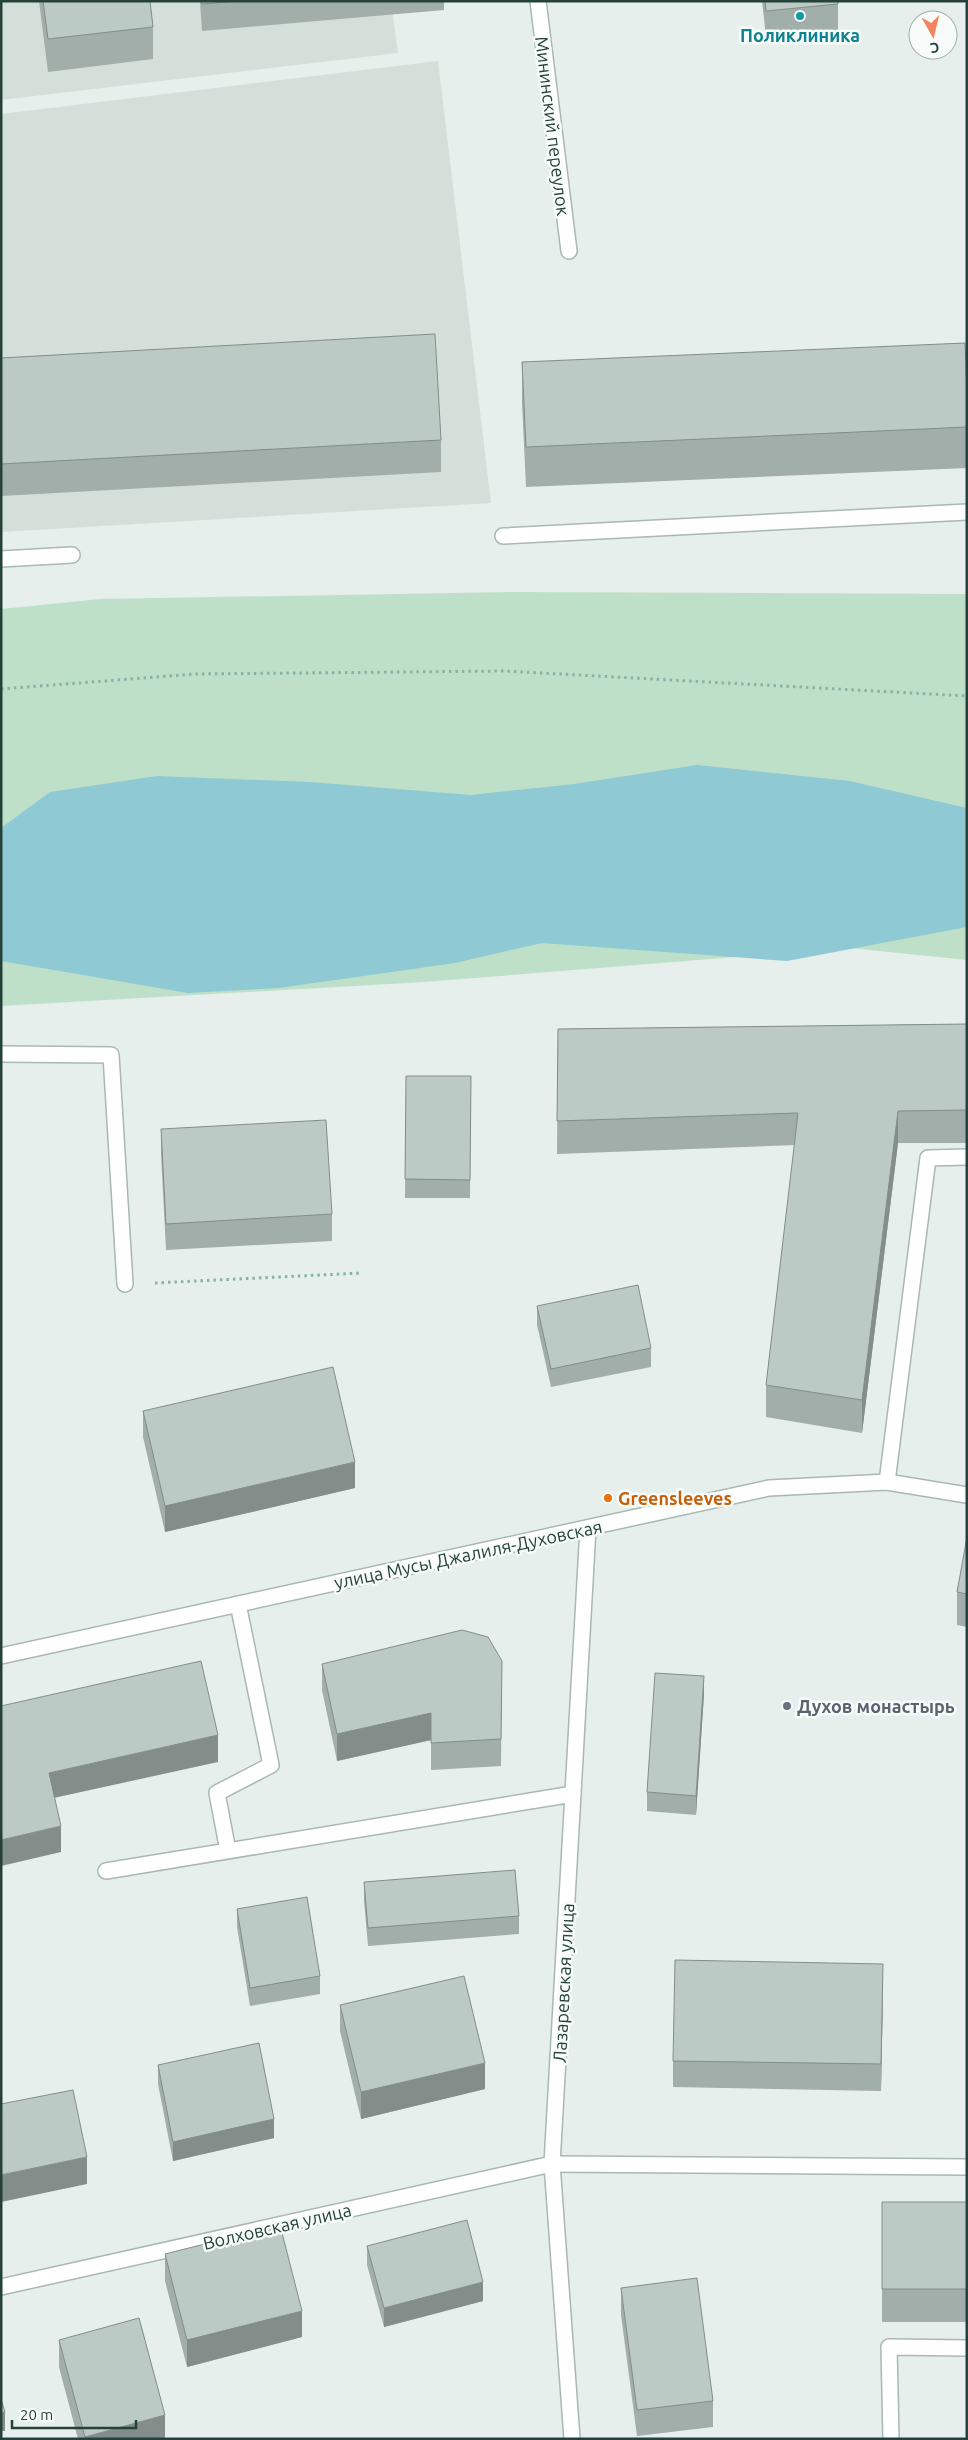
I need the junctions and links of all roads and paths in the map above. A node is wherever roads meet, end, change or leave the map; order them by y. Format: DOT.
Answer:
graph roads {
  1 [pos="538,1"];
  2 [pos="569,251"];
  3 [pos="967,512"];
  4 [pos="503,536"];
  5 [pos="72,554"];
  6 [pos="1,559"];
  7 [pos="1,689"];
  8 [pos="967,696"];
  9 [pos="1,1054"];
  10 [pos="967,1157"];
  11 [pos="362,1273"];
  12 [pos="125,1284"];
  13 [pos="887,1482"];
  14 [pos="967,1495"];
  15 [pos="588,1528"];
  16 [pos="238,1604"];
  17 [pos="1,1656"];
  18 [pos="573,1794"];
  19 [pos="228,1850"];
  20 [pos="106,1871"];
  21 [pos="552,2164"];
  22 [pos="967,2167"];
  23 [pos="1,2287"];
  24 [pos="967,2348"];
  25 [pos="572,2439"];
  26 [pos="890,2439"];
  1 -- 2 [label="street, Мининский переулок"];
  3 -- 4 [label="street"];
  5 -- 6 [label="street"];
  7 -- 8 [label="path"];
  9 -- 12 [label="street"];
  10 -- 13 [label="street"];
  11 -- 12 [label="path"];
  13 -- 14 [label="street, улица Мусы Джалиля-Духовская"];
  13 -- 15 [label="street, улица Мусы Джалиля-Духовская"];
  15 -- 16 [label="street, улица Мусы Джалиля-Духовская"];
  15 -- 18 [label="street, Лазаревская улица"];
  16 -- 17 [label="street, улица Мусы Джалиля-Духовская"];
  16 -- 19 [label="street"];
  18 -- 19 [label="street"];
  18 -- 21 [label="street, Лазаревская улица"];
  19 -- 20 [label="street"];
  21 -- 22 [label="street, Волховская улица"];
  21 -- 23 [label="street, Волховская улица"];
  21 -- 25 [label="street, Лазаревская улица"];
  24 -- 26 [label="street"];
}
